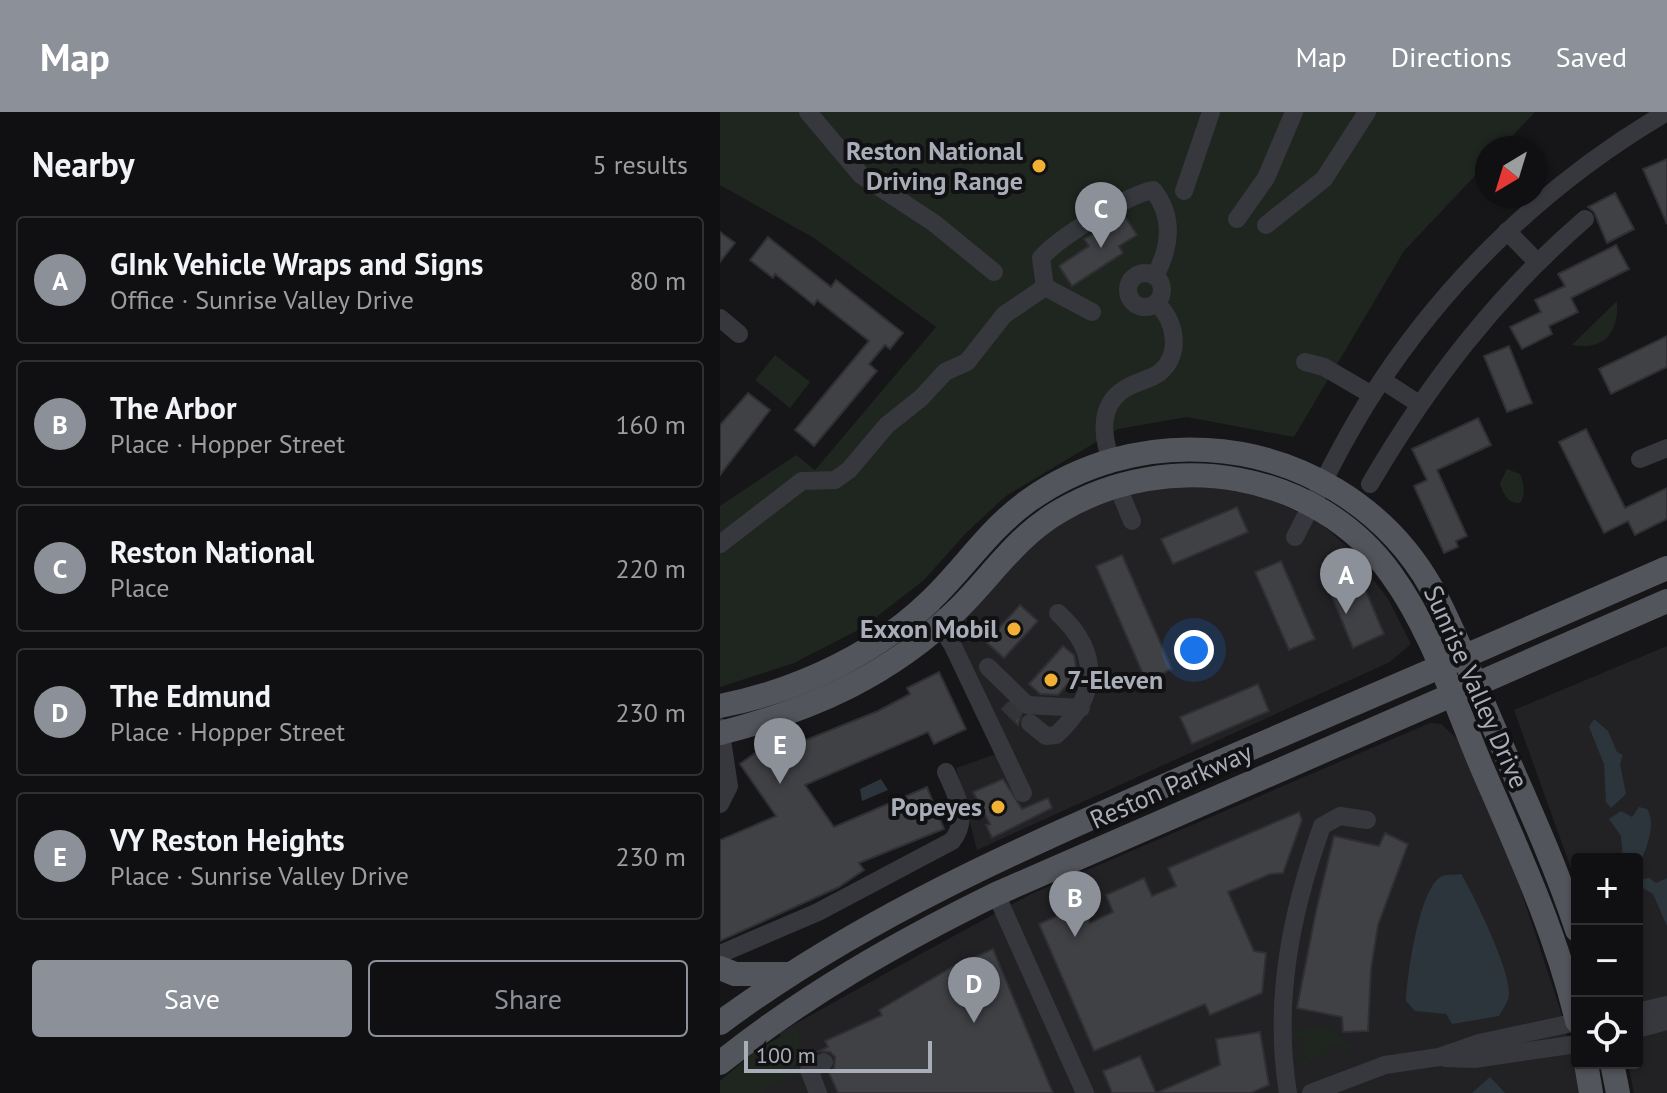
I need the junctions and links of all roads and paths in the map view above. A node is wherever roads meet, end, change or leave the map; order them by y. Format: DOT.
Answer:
graph roads {
  1 [pos="808,112"];
  2 [pos="1211,112"];
  3 [pos="1294,112"];
  4 [pos="1367,112"];
  5 [pos="1667,112"];
  6 [pos="1184,191"];
  7 [pos="1237,219"];
  8 [pos="1585,219"];
  9 [pos="1266,225"];
  10 [pos="1507,231"];
  11 [pos="1537,262"];
  12 [pos="994,272"];
  13 [pos="1155,276"];
  14 [pos="1045,287"];
  15 [pos="1156,303"];
  16 [pos="1092,312"];
  17 [pos="720,318"];
  18 [pos="739,334"];
  19 [pos="1305,362"];
  20 [pos="1377,388"];
  21 [pos="1419,404"];
  22 [pos="1667,448"];
  23 [pos="1640,459"];
  24 [pos="1111,460"];
  25 [pos="1324,482"];
  26 [pos="1370,484"];
  27 [pos="1117,485"];
  28 [pos="1311,505"];
  29 [pos="1132,521"];
  30 [pos="1295,537"];
  31 [pos="720,544"];
  32 [pos="1667,568"];
  33 [pos="1667,601"];
  34 [pos="926,604"];
  35 [pos="1058,613"];
  36 [pos="940,625"];
  37 [pos="1463,655"];
  38 [pos="1439,665"];
  39 [pos="1475,684"];
  40 [pos="1452,695"];
  41 [pos="1008,703"];
  42 [pos="720,706"];
  43 [pos="1081,708"];
  44 [pos="1030,723"];
  45 [pos="721,731"];
  46 [pos="946,772"];
  47 [pos="1023,793"];
  48 [pos="720,804"];
  49 [pos="1367,820"];
  50 [pos="996,894"];
  51 [pos="1575,925"];
  52 [pos="720,954"];
  53 [pos="720,968"];
  54 [pos="788,974"];
  55 [pos="1571,1002"];
  56 [pos="1667,1005"];
  57 [pos="1643,1011"];
  58 [pos="1667,1021"];
  59 [pos="720,1023"];
  60 [pos="1571,1023"];
  61 [pos="1643,1027"];
  62 [pos="1571,1045"];
  63 [pos="1439,1057"];
  64 [pos="824,1062"];
  65 [pos="720,1063"];
  66 [pos="1587,1069"];
  67 [pos="1613,1069"];
  68 [pos="818,1093"];
  69 [pos="1085,1093"];
  70 [pos="1288,1093"];
  71 [pos="1311,1093"];
  72 [pos="1591,1093"];
  73 [pos="1618,1093"];
  1 -- 12 [label="street"];
  2 -- 6 [label="street"];
  3 -- 7 [label="street"];
  4 -- 9 [label="street"];
  5 -- 10 [label="street"];
  8 -- 11 [label="street"];
  10 -- 11 [label="street"];
  10 -- 20 [label="street"];
  11 -- 21 [label="street"];
  13 -- 14 [label="street"];
  13 -- 15 [label="street"];
  13 -- 15 [label="street"];
  14 -- 16 [label="street"];
  14 -- 31 [label="street"];
  15 -- 24 [label="street"];
  17 -- 18 [label="street"];
  19 -- 20 [label="street"];
  20 -- 21 [label="street"];
  20 -- 25 [label="street"];
  21 -- 26 [label="street"];
  22 -- 23 [label="street"];
  24 -- 25 [label="main road, Sunrise Valley Drive"];
  24 -- 34 [label="main road, Sunrise Valley Drive"];
  25 -- 28 [label="street"];
  25 -- 37 [label="main road, Sunrise Valley Drive"];
  27 -- 28 [label="main road, Sunrise Valley Drive"];
  27 -- 29 [label="street"];
  27 -- 36 [label="main road, Sunrise Valley Drive"];
  28 -- 30 [label="street"];
  28 -- 38 [label="main road, Sunrise Valley Drive"];
  32 -- 37 [label="main road, Reston Parkway"];
  33 -- 39 [label="main road, Reston Parkway"];
  34 -- 36 [label="street"];
  34 -- 42 [label="main road, Sunrise Valley Drive"];
  35 -- 43 [label="street"];
  36 -- 45 [label="main road, Sunrise Valley Drive"];
  36 -- 47 [label="street"];
  37 -- 38 [label="main road, Reston Parkway"];
  37 -- 39 [label="main road, Sunrise Valley Drive"];
  38 -- 40 [label="main road, Sunrise Valley Drive"];
  38 -- 54 [label="main road, Reston Parkway"];
  39 -- 40 [label="main road, Reston Parkway"];
  39 -- 51 [label="main road, Sunrise Valley Drive"];
  40 -- 50 [label="main road, Reston Parkway"];
  40 -- 55 [label="main road, Sunrise Valley Drive"];
  41 -- 43 [label="street"];
  43 -- 44 [label="street"];
  45 -- 48 [label="street"];
  46 -- 52 [label="street"];
  49 -- 70 [label="street"];
  50 -- 65 [label="main road, Reston Parkway"];
  50 -- 69 [label="street"];
  53 -- 54 [label="main road"];
  54 -- 59 [label="main road, Reston Parkway"];
  56 -- 57 [label="street"];
  58 -- 61 [label="street"];
  60 -- 63 [label="street"];
  62 -- 63 [label="street"];
  63 -- 71 [label="street"];
  64 -- 68 [label="street"];
  66 -- 72 [label="main road"];
  67 -- 73 [label="main road"];
}
